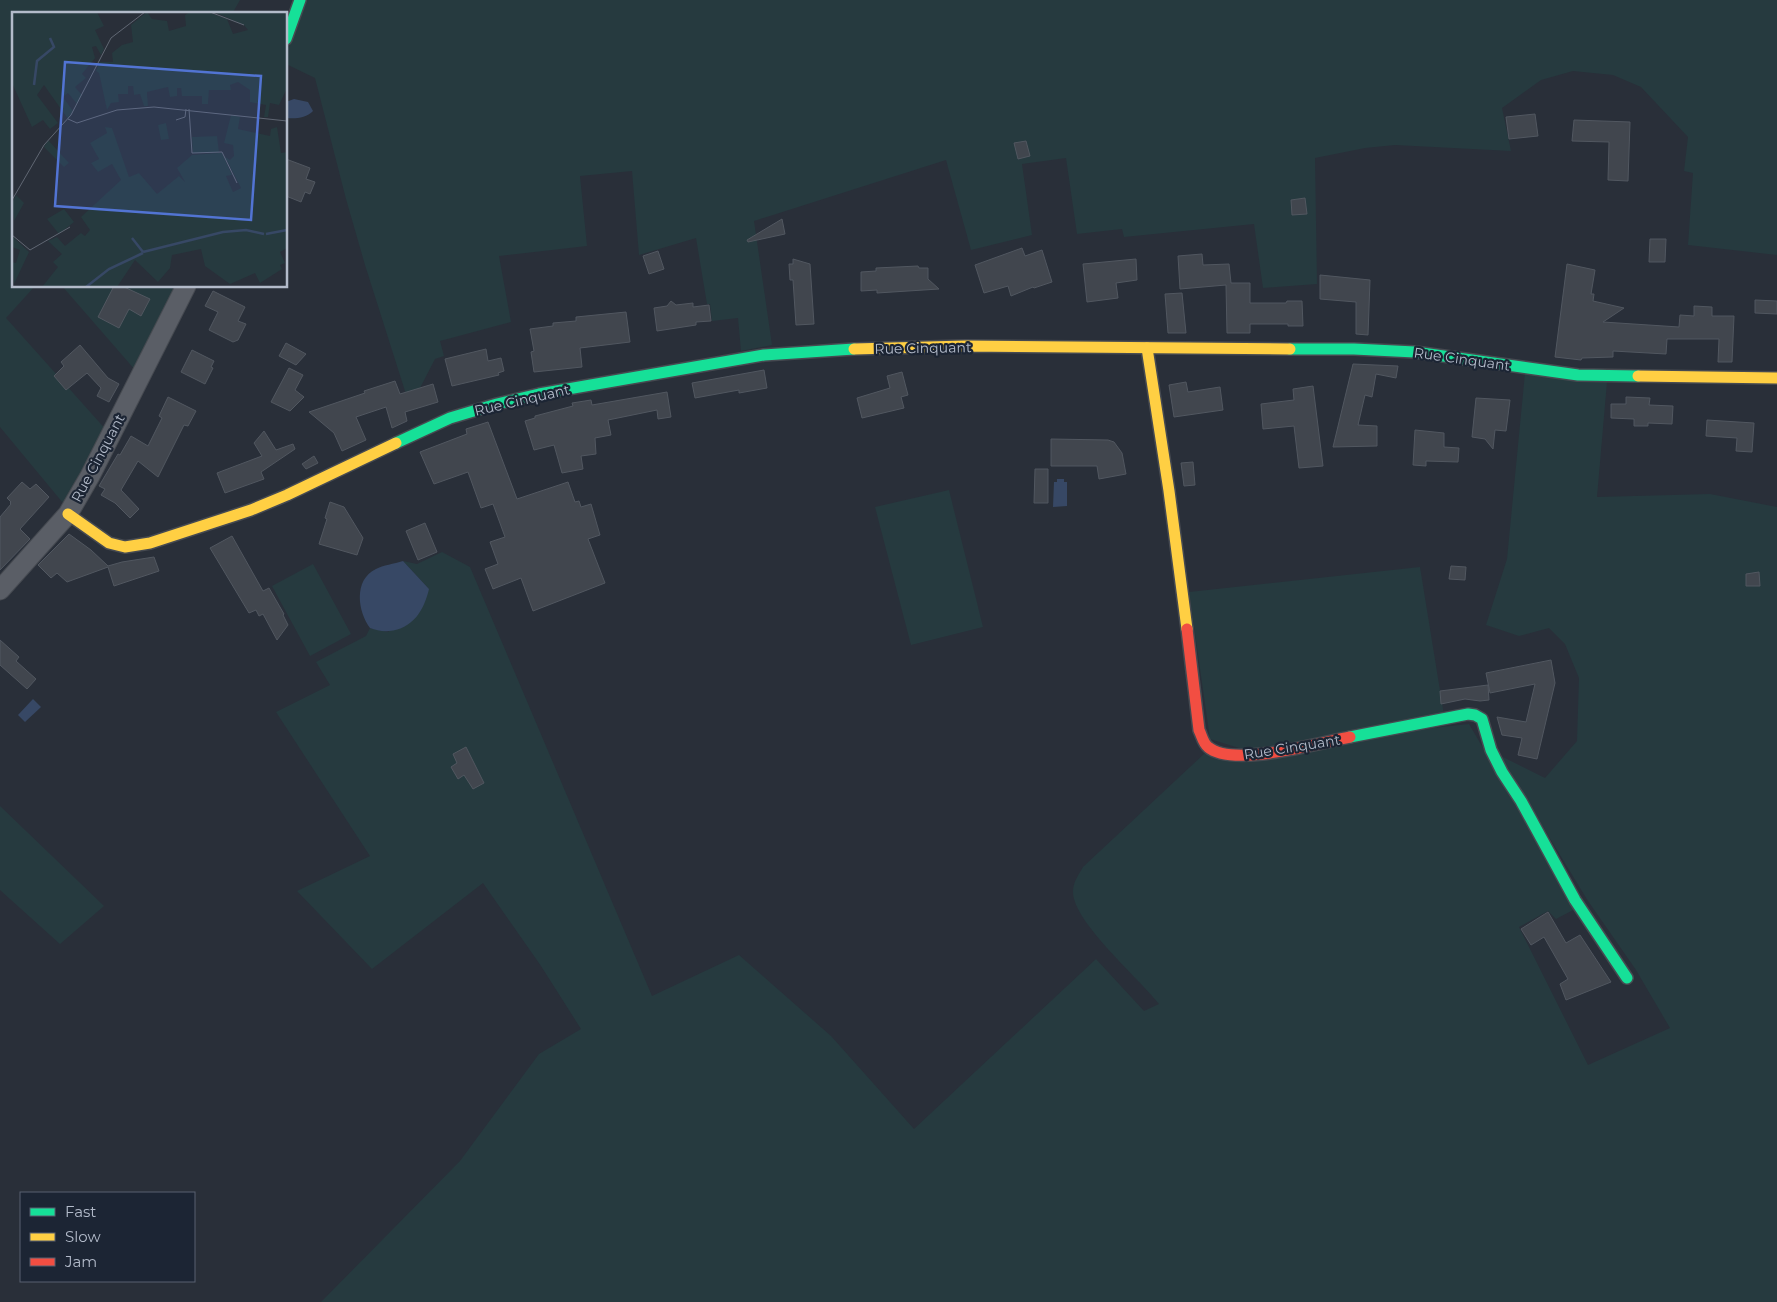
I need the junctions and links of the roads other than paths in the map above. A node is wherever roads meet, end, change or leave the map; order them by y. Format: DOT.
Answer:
graph roads {
  1 [pos="300,0"];
  2 [pos="288,33"];
  3 [pos="185,288"];
  4 [pos="1147,348"];
  5 [pos="1777,378"];
  6 [pos="68,514"];
  7 [pos="0,590"];
  8 [pos="1627,978"];
  1 -- 2 [label="street"];
  3 -- 6 [label="street, Rue Cinquant"];
  4 -- 5 [label="street, Rue Cinquant"];
  4 -- 6 [label="street, Rue Cinquant"];
  4 -- 8 [label="street, Rue Cinquant"];
  6 -- 7 [label="street"];
}
